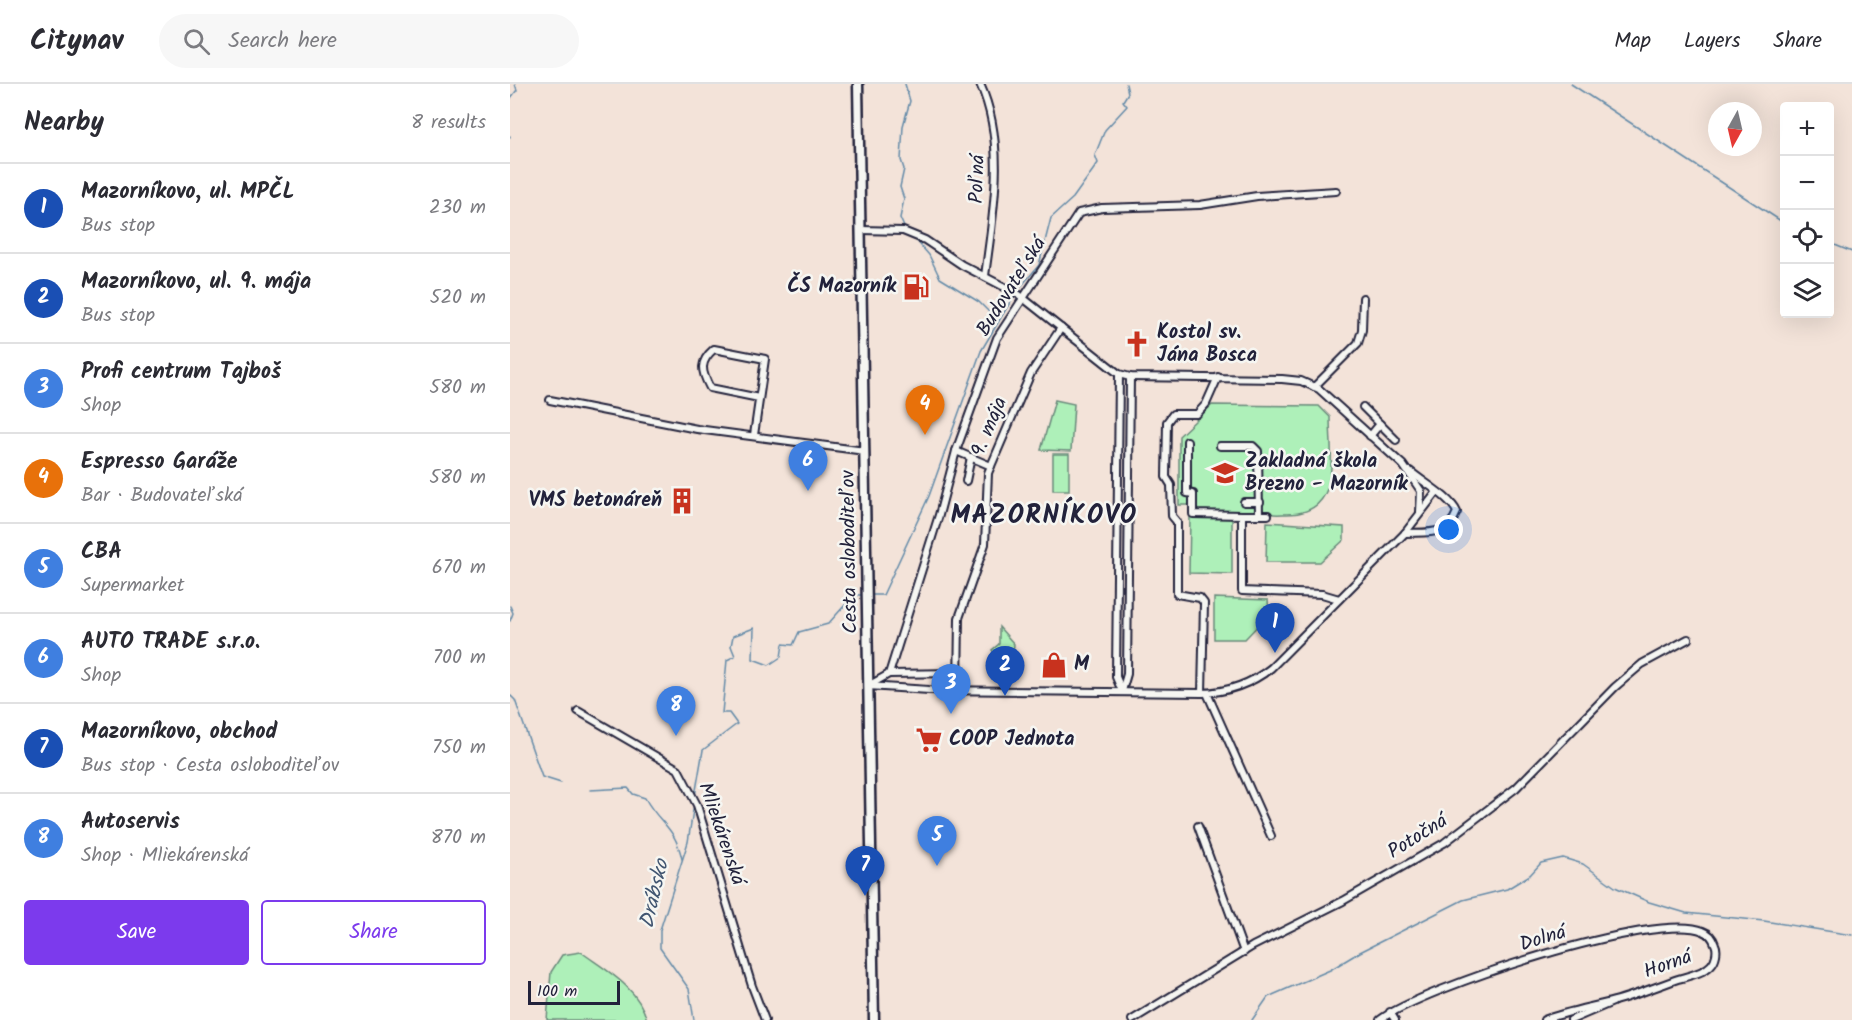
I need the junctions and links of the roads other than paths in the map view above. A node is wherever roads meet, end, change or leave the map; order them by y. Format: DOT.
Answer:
graph roads {
  1 [pos="858,84"];
  2 [pos="980,84"];
  3 [pos="1336,191"];
  4 [pos="861,230"];
  5 [pos="985,276"];
  6 [pos="1020,296"];
  7 [pos="1363,298"];
  8 [pos="1062,328"];
  9 [pos="1119,374"];
  10 [pos="1130,376"];
  11 [pos="1218,377"];
  12 [pos="1314,387"];
  13 [pos="759,398"];
  14 [pos="550,400"];
  15 [pos="1363,407"];
  16 [pos="1380,424"];
  17 [pos="754,435"];
  18 [pos="1370,435"];
  19 [pos="1396,440"];
  20 [pos="1187,441"];
  21 [pos="1220,446"];
  22 [pos="865,451"];
  23 [pos="956,451"];
  24 [pos="971,457"];
  25 [pos="1403,465"];
  26 [pos="991,466"];
  27 [pos="966,481"];
  28 [pos="1436,493"];
  29 [pos="1244,502"];
  30 [pos="1260,502"];
  31 [pos="1420,512"];
  32 [pos="1259,515"];
  33 [pos="1268,515"];
  34 [pos="1242,516"];
  35 [pos="1405,533"];
  36 [pos="1339,599"];
  37 [pos="1688,639"];
  38 [pos="958,673"];
  39 [pos="889,674"];
  40 [pos="868,686"];
  41 [pos="958,689"];
  42 [pos="1122,691"];
  43 [pos="1205,693"];
  44 [pos="578,711"];
  45 [pos="1198,826"];
  46 [pos="1270,836"];
  47 [pos="1716,947"];
  48 [pos="1244,952"];
  49 [pos="1616,1000"];
  50 [pos="1390,1012"];
  51 [pos="765,1020"];
  52 [pos="874,1020"];
  53 [pos="1132,1020"];
  54 [pos="1380,1020"];
  55 [pos="1395,1020"];
  56 [pos="1544,1020"];
  57 [pos="1571,1020"];
  1 -- 4 [label="main road, Cesta osloboditeľov"];
  2 -- 5 [label="street, Poľná"];
  3 -- 6 [label="street, Budovateľská"];
  4 -- 5 [label="street"];
  4 -- 22 [label="main road, Cesta osloboditeľov"];
  5 -- 6 [label="street"];
  6 -- 8 [label="street"];
  6 -- 23 [label="street, Budovateľská"];
  7 -- 12 [label="street"];
  8 -- 9 [label="street"];
  8 -- 26 [label="street, 9. mája"];
  9 -- 10 [label="street"];
  9 -- 42 [label="street"];
  10 -- 11 [label="street"];
  10 -- 42 [label="street"];
  11 -- 12 [label="street"];
  11 -- 43 [label="street"];
  12 -- 18 [label="street"];
  13 -- 13 [label="street"];
  13 -- 17 [label="street"];
  14 -- 17 [label="street"];
  15 -- 16 [label="street"];
  16 -- 18 [label="street"];
  16 -- 19 [label="street"];
  17 -- 22 [label="street"];
  18 -- 25 [label="street"];
  20 -- 34 [label="street"];
  21 -- 30 [label="street"];
  22 -- 40 [label="main road, Cesta osloboditeľov"];
  23 -- 24 [label="street"];
  23 -- 39 [label="street, Budovateľská"];
  24 -- 26 [label="street"];
  24 -- 27 [label="street"];
  25 -- 28 [label="street"];
  25 -- 31 [label="street"];
  26 -- 38 [label="street, 9. mája"];
  28 -- 31 [label="street"];
  28 -- 35 [label="street"];
  29 -- 30 [label="street"];
  30 -- 32 [label="street"];
  31 -- 35 [label="street"];
  32 -- 33 [label="street"];
  32 -- 34 [label="street"];
  34 -- 36 [label="street"];
  35 -- 36 [label="street"];
  36 -- 43 [label="street"];
  37 -- 48 [label="street, Potočná"];
  38 -- 39 [label="street"];
  38 -- 41 [label="street, 9. mája"];
  39 -- 40 [label="street"];
  40 -- 41 [label="street"];
  40 -- 52 [label="main road, Cesta osloboditeľov"];
  41 -- 42 [label="street"];
  42 -- 43 [label="street"];
  43 -- 46 [label="street"];
  44 -- 51 [label="street, Mliekárenská"];
  45 -- 48 [label="street"];
  47 -- 49 [label="street, Horná"];
  47 -- 50 [label="street, Dolná"];
  48 -- 53 [label="street, Potočná"];
  49 -- 56 [label="street, Horná"];
  49 -- 57 [label="street, Horná"];
  50 -- 54 [label="street, Dolná"];
  50 -- 55 [label="street"];
}
